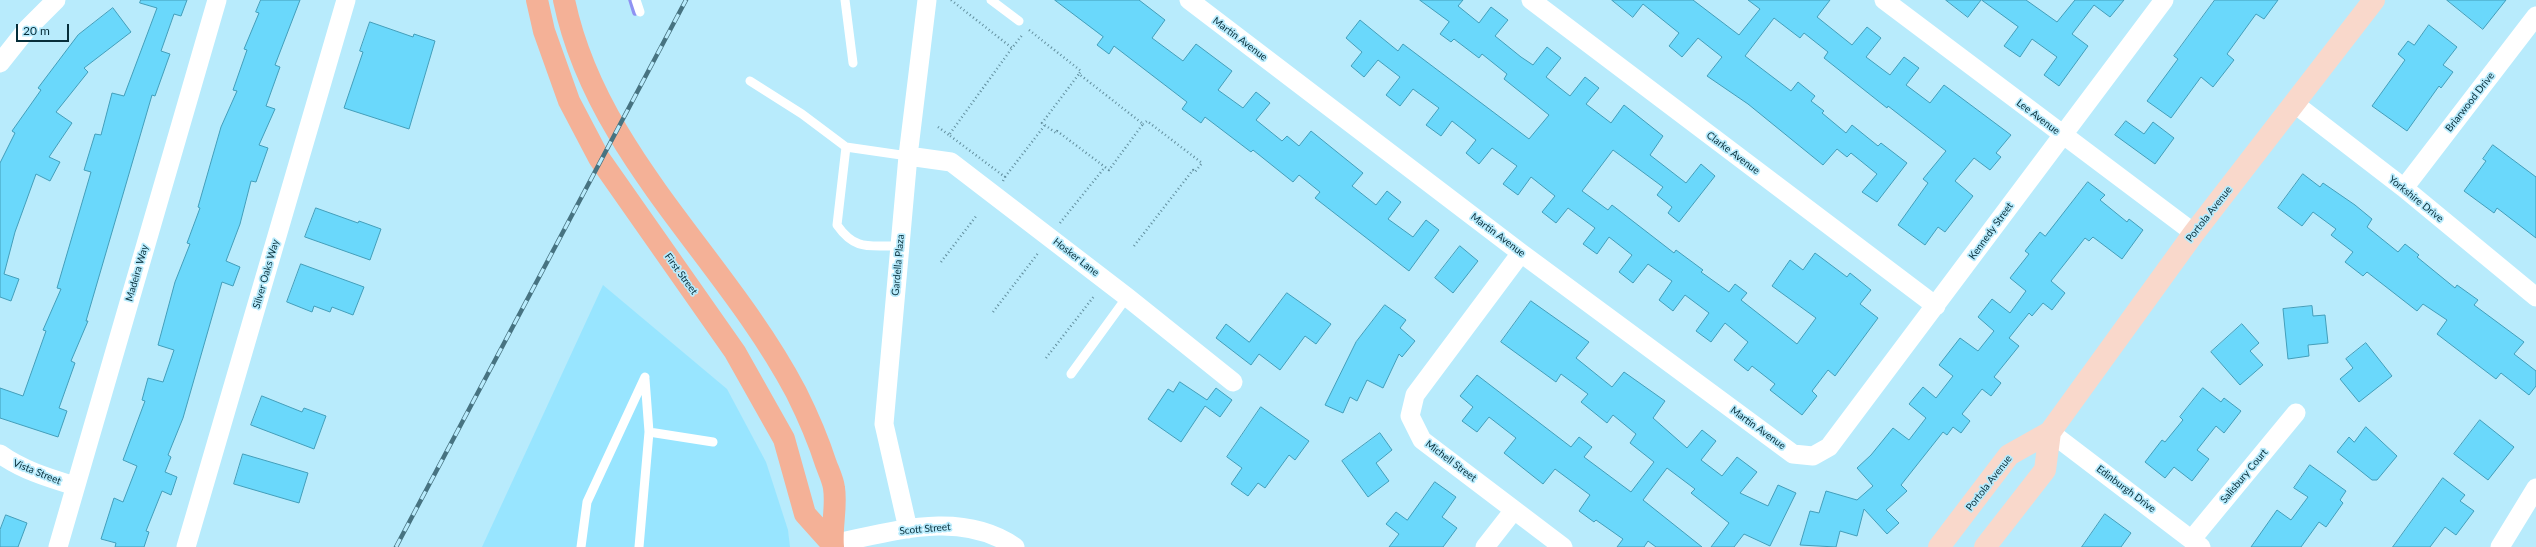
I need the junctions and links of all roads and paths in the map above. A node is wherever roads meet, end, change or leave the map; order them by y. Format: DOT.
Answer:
graph roads {
  1 [pos="56,0"];
  2 [pos="218,0"];
  3 [pos="346,0"];
  4 [pos="536,0"];
  5 [pos="564,0"];
  6 [pos="636,0"];
  7 [pos="845,0"];
  8 [pos="927,0"];
  9 [pos="951,0"];
  10 [pos="991,0"];
  11 [pos="1189,0"];
  12 [pos="1531,0"];
  13 [pos="2164,0"];
  14 [pos="2374,0"];
  15 [pos="1894,3"];
  16 [pos="640,12"];
  17 [pos="1019,21"];
  18 [pos="2533,26"];
  19 [pos="1012,48"];
  20 [pos="0,63"];
  21 [pos="853,63"];
  22 [pos="1079,74"];
  23 [pos="750,81"];
  24 [pos="2295,104"];
  25 [pos="1143,124"];
  26 [pos="1046,125"];
  27 [pos="938,127"];
  28 [pos="950,134"];
  29 [pos="2061,134"];
  30 [pos="846,147"];
  31 [pos="908,156"];
  32 [pos="1104,167"];
  33 [pos="1005,177"];
  34 [pos="1000,184"];
  35 [pos="2404,188"];
  36 [pos="977,215"];
  37 [pos="1057,227"];
  38 [pos="2194,234"];
  39 [pos="900,246"];
  40 [pos="1134,246"];
  41 [pos="1042,248"];
  42 [pos="1520,253"];
  43 [pos="941,262"];
  44 [pos="1098,291"];
  45 [pos="1127,297"];
  46 [pos="2536,297"];
  47 [pos="1936,306"];
  48 [pos="993,312"];
  49 [pos="1046,358"];
  50 [pos="1072,374"];
  51 [pos="1233,382"];
  52 [pos="2296,413"];
  53 [pos="649,432"];
  54 [pos="2050,432"];
  55 [pos="713,442"];
  56 [pos="0,454"];
  57 [pos="1813,456"];
  58 [pos="75,486"];
  59 [pos="2536,488"];
  60 [pos="1514,510"];
  61 [pos="908,529"];
  62 [pos="2196,543"];
  63 [pos="833,546"];
  64 [pos="58,547"];
  65 [pos="186,547"];
  66 [pos="581,547"];
  67 [pos="639,547"];
  68 [pos="1015,547"];
  69 [pos="1485,547"];
  70 [pos="1563,547"];
  71 [pos="1939,547"];
  72 [pos="1985,547"];
  73 [pos="2500,547"];
  1 -- 20 [label="street"];
  2 -- 58 [label="street, Madeira Way"];
  3 -- 65 [label="street, Silver Oaks Way"];
  4 -- 63 [label="main road, First Street"];
  5 -- 63 [label="main road"];
  6 -- 16 [label="lane"];
  7 -- 21 [label="lane"];
  8 -- 31 [label="street, Gardella Plaza"];
  9 -- 19 [label="path"];
  10 -- 17 [label="lane"];
  11 -- 42 [label="street, Martin Avenue"];
  12 -- 47 [label="street, Clarke Avenue"];
  13 -- 29 [label="street, Kennedy Street"];
  14 -- 24 [label="main road, Portola Avenue"];
  15 -- 29 [label="street, Lee Avenue"];
  18 -- 35 [label="street, Briarwood Drive"];
  19 -- 22 [label="path"];
  19 -- 28 [label="path"];
  22 -- 25 [label="path"];
  22 -- 26 [label="path"];
  23 -- 30 [label="lane"];
  24 -- 35 [label="street, Yorkshire Drive"];
  24 -- 38 [label="main road, Portola Avenue"];
  25 -- 32 [label="path"];
  25 -- 40 [label="path"];
  26 -- 32 [label="path"];
  26 -- 33 [label="path"];
  27 -- 28 [label="path"];
  28 -- 33 [label="path"];
  29 -- 38 [label="street, Lee Avenue"];
  29 -- 47 [label="street, Kennedy Street"];
  30 -- 31 [label="lane"];
  30 -- 39 [label="lane"];
  31 -- 39 [label="street, Gardella Plaza"];
  31 -- 45 [label="street, Hosker Lane"];
  32 -- 37 [label="path"];
  33 -- 34 [label="path"];
  35 -- 46 [label="street, Yorkshire Drive"];
  36 -- 43 [label="path"];
  38 -- 54 [label="main road, Portola Avenue"];
  39 -- 61 [label="street, Gardella Plaza"];
  41 -- 48 [label="path"];
  42 -- 57 [label="street, Martin Avenue"];
  42 -- 60 [label="street, Michell Street"];
  44 -- 49 [label="path"];
  45 -- 50 [label="lane"];
  45 -- 51 [label="street, Hosker Lane"];
  47 -- 57 [label="street, Kennedy Street"];
  52 -- 62 [label="street, Salisbury Court"];
  53 -- 55 [label="lane"];
  53 -- 66 [label="lane"];
  53 -- 67 [label="lane"];
  54 -- 62 [label="street, Edinburgh Drive"];
  54 -- 71 [label="main road, Portola Avenue"];
  54 -- 72 [label="main road, Portola Avenue"];
  56 -- 58 [label="street, Vista Street"];
  58 -- 64 [label="street, Madeira Way"];
  59 -- 73 [label="street"];
  60 -- 69 [label="street"];
  60 -- 70 [label="street, Michell Street"];
  61 -- 63 [label="street, Scott Street"];
  61 -- 68 [label="street, Scott Street"];
}
